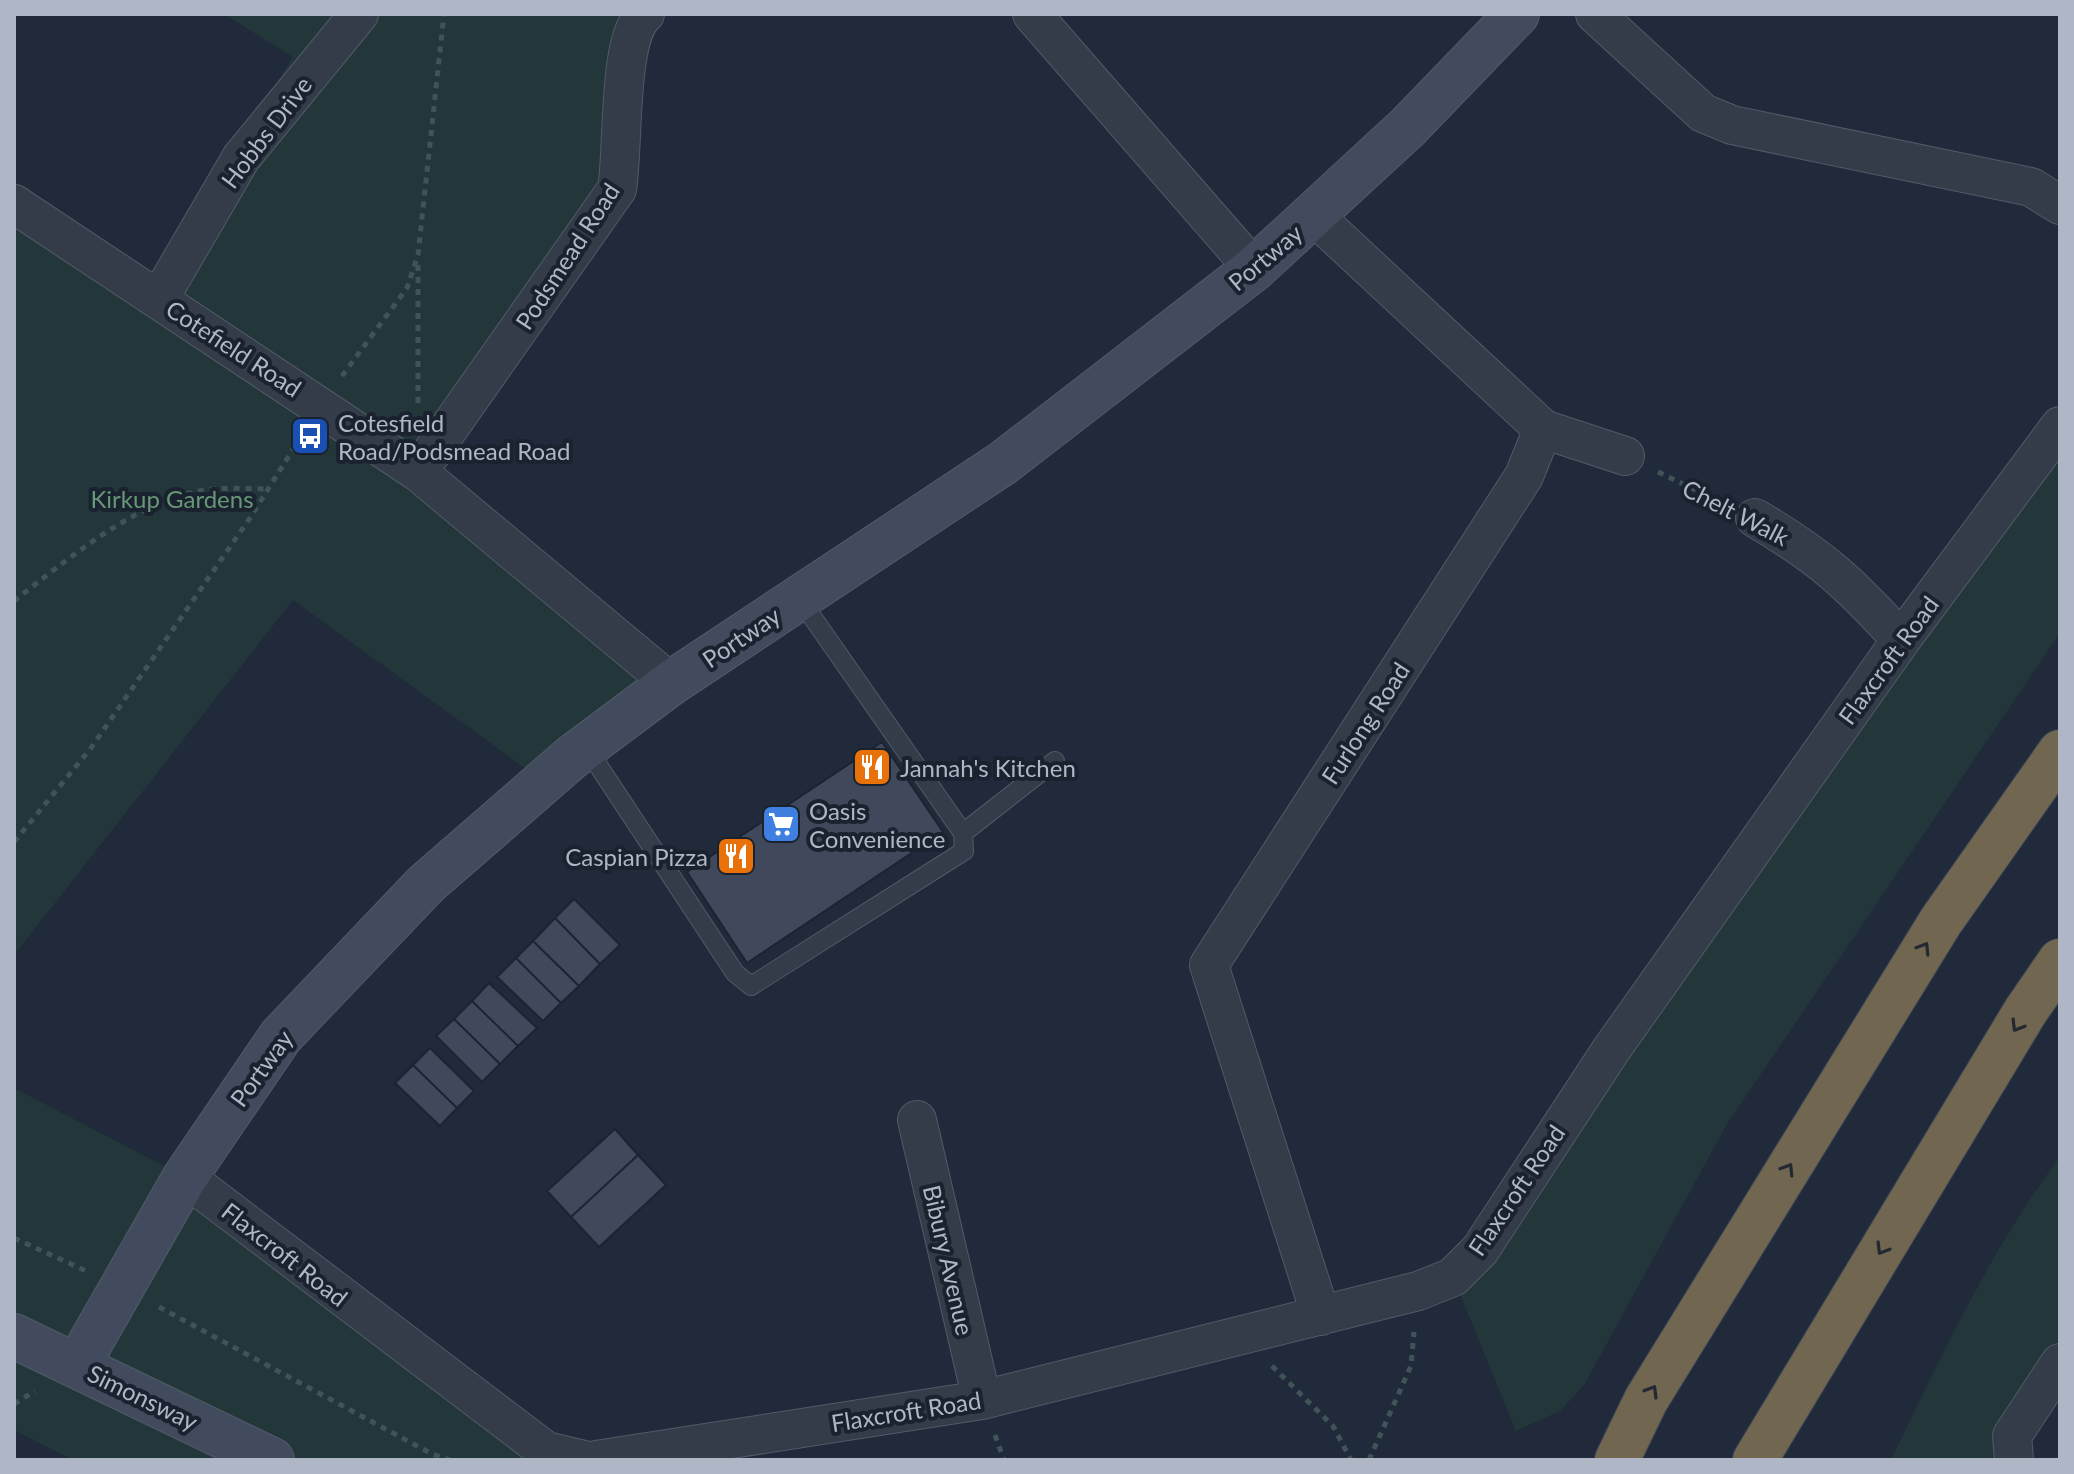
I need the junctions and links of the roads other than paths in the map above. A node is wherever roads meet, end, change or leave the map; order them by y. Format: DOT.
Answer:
graph roads {
  1 [pos="359,14"];
  2 [pos="645,14"];
  3 [pos="1032,14"];
  4 [pos="1517,14"];
  5 [pos="1595,14"];
  6 [pos="14,204"];
  7 [pos="2060,205"];
  8 [pos="1313,215"];
  9 [pos="1254,269"];
  10 [pos="159,299"];
  11 [pos="2060,426"];
  12 [pos="1543,429"];
  13 [pos="1625,456"];
  14 [pos="418,472"];
  15 [pos="1755,518"];
  16 [pos="799,598"];
  17 [pos="1901,640"];
  18 [pos="671,683"];
  19 [pos="585,747"];
  20 [pos="2060,752"];
  21 [pos="1055,761"];
  22 [pos="963,833"];
  23 [pos="2060,961"];
  24 [pos="917,1120"];
  25 [pos="185,1177"];
  26 [pos="1321,1316"];
  27 [pos="14,1336"];
  28 [pos="2060,1363"];
  29 [pos="77,1366"];
  30 [pos="982,1400"];
  31 [pos="272,1460"];
  32 [pos="584,1460"];
  33 [pos="596,1460"];
  34 [pos="1617,1460"];
  35 [pos="1755,1460"];
  36 [pos="2014,1460"];
  1 -- 10 [label="street, Hobbs Drive"];
  2 -- 14 [label="street, Podsmead Road"];
  3 -- 9 [label="street"];
  4 -- 8 [label="street, Portway"];
  5 -- 7 [label="street"];
  6 -- 10 [label="street, Cotefield Road"];
  8 -- 9 [label="street, Portway"];
  8 -- 12 [label="street"];
  9 -- 16 [label="street, Portway"];
  10 -- 14 [label="street, Cotefield Road"];
  11 -- 17 [label="street, Flaxcroft Road"];
  12 -- 13 [label="street"];
  12 -- 26 [label="street, Furlong Road"];
  14 -- 18 [label="street, Cotefield Road"];
  15 -- 17 [label="street, Chelt Walk"];
  16 -- 18 [label="street, Portway"];
  16 -- 22 [label="lane"];
  17 -- 26 [label="street, Flaxcroft Road"];
  18 -- 19 [label="street, Portway"];
  19 -- 22 [label="lane"];
  19 -- 25 [label="street, Portway"];
  34 -- 20 [label="highway, one-way"];
  21 -- 22 [label="lane"];
  23 -- 35 [label="highway, one-way"];
  24 -- 30 [label="street, Bibury Avenue"];
  25 -- 29 [label="street, Portway"];
  25 -- 32 [label="street, Flaxcroft Road"];
  26 -- 30 [label="street, Flaxcroft Road"];
  27 -- 29 [label="street, Simonsway"];
  28 -- 36 [label="street"];
  29 -- 31 [label="street, Simonsway"];
  30 -- 33 [label="street, Flaxcroft Road"];
}
